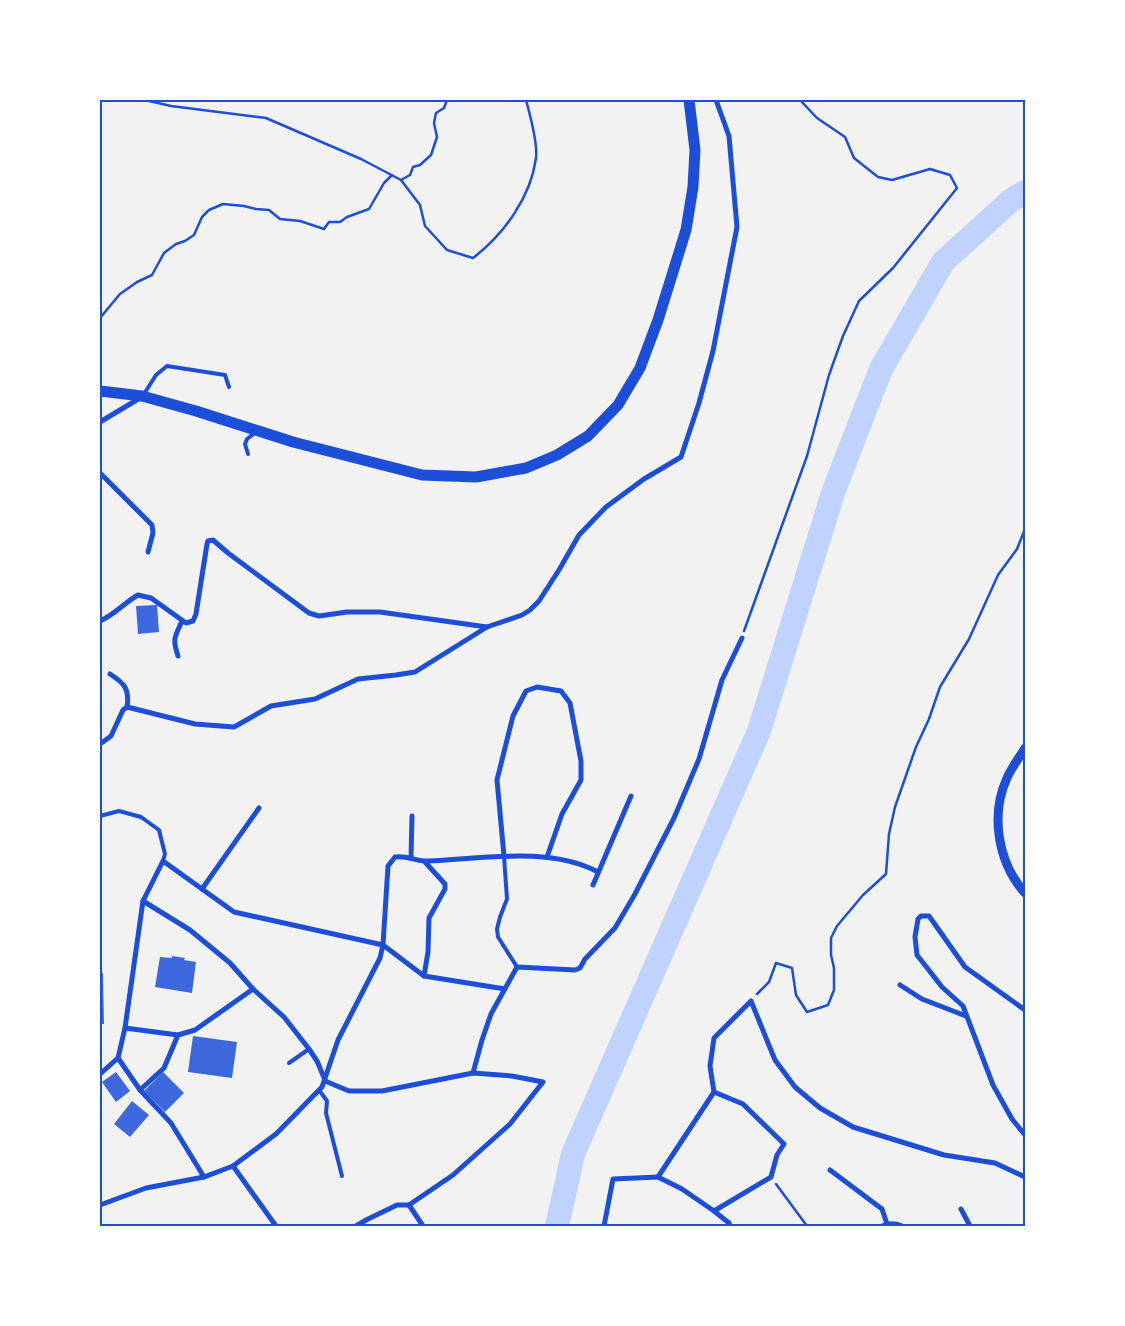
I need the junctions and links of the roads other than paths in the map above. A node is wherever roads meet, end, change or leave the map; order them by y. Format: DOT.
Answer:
graph roads {
  1 [pos="688,100"];
  2 [pos="716,100"];
  3 [pos="229,387"];
  4 [pos="100,391"];
  5 [pos="142,396"];
  6 [pos="100,422"];
  7 [pos="257,430"];
  8 [pos="248,454"];
  9 [pos="100,473"];
  10 [pos="148,552"];
  11 [pos="100,621"];
  12 [pos="182,621"];
  13 [pos="487,628"];
  14 [pos="742,638"];
  15 [pos="178,656"];
  16 [pos="110,674"];
  17 [pos="127,707"];
  18 [pos="100,744"];
  19 [pos="1025,748"];
  20 [pos="632,796"];
  21 [pos="259,808"];
  22 [pos="100,816"];
  23 [pos="412,816"];
  24 [pos="504,856"];
  25 [pos="547,857"];
  26 [pos="411,858"];
  27 [pos="164,861"];
  28 [pos="425,862"];
  29 [pos="598,872"];
  30 [pos="593,885"];
  31 [pos="202,890"];
  32 [pos="1025,893"];
  33 [pos="143,901"];
  34 [pos="383,945"];
  35 [pos="517,967"];
  36 [pos="424,976"];
  37 [pos="900,985"];
  38 [pos="253,989"];
  39 [pos="505,989"];
  40 [pos="1025,1010"];
  41 [pos="966,1016"];
  42 [pos="125,1028"];
  43 [pos="178,1035"];
  44 [pos="309,1049"];
  45 [pos="118,1058"];
  46 [pos="289,1063"];
  47 [pos="473,1073"];
  48 [pos="100,1074"];
  49 [pos="325,1081"];
  50 [pos="140,1090"];
  51 [pos="319,1090"];
  52 [pos="714,1092"];
  53 [pos="1025,1135"];
  54 [pos="233,1166"];
  55 [pos="830,1170"];
  56 [pos="342,1176"];
  57 [pos="204,1177"];
  58 [pos="658,1177"];
  59 [pos="1025,1178"];
  60 [pos="409,1204"];
  61 [pos="100,1205"];
  62 [pos="961,1209"];
  63 [pos="714,1211"];
  64 [pos="885,1225"];
  65 [pos="276,1226"];
  66 [pos="356,1226"];
  67 [pos="423,1226"];
  68 [pos="604,1226"];
  69 [pos="730,1226"];
  70 [pos="902,1226"];
  71 [pos="970,1226"];
  1 -- 7 [label="main road"];
  2 -- 13 [label="street"];
  3 -- 5 [label="lane"];
  4 -- 5 [label="main road"];
  5 -- 6 [label="street"];
  5 -- 7 [label="main road"];
  7 -- 8 [label="lane"];
  9 -- 10 [label="street"];
  11 -- 12 [label="street"];
  12 -- 13 [label="street"];
  12 -- 15 [label="street"];
  13 -- 17 [label="street"];
  14 -- 35 [label="street"];
  16 -- 17 [label="street"];
  17 -- 18 [label="street"];
  19 -- 32 [label="street"];
  20 -- 29 [label="street"];
  21 -- 31 [label="street"];
  22 -- 27 [label="lane"];
  23 -- 26 [label="street"];
  24 -- 25 [label="street"];
  24 -- 25 [label="street"];
  24 -- 28 [label="street"];
  24 -- 35 [label="lane"];
  25 -- 29 [label="street"];
  26 -- 28 [label="street"];
  26 -- 34 [label="street"];
  27 -- 31 [label="street"];
  27 -- 33 [label="street"];
  28 -- 36 [label="street"];
  29 -- 30 [label="street"];
  31 -- 34 [label="street"];
  33 -- 38 [label="street"];
  33 -- 42 [label="street"];
  34 -- 36 [label="street"];
  34 -- 49 [label="street"];
  35 -- 39 [label="street"];
  36 -- 39 [label="street"];
  37 -- 41 [label="street"];
  38 -- 43 [label="street"];
  38 -- 44 [label="street"];
  39 -- 47 [label="street"];
  40 -- 41 [label="street"];
  41 -- 53 [label="street"];
  42 -- 43 [label="street"];
  42 -- 45 [label="street"];
  43 -- 50 [label="street"];
  44 -- 46 [label="lane"];
  44 -- 49 [label="street"];
  45 -- 48 [label="street"];
  45 -- 50 [label="street"];
  47 -- 49 [label="street"];
  47 -- 60 [label="street"];
  49 -- 51 [label="street"];
  50 -- 57 [label="street"];
  51 -- 54 [label="street"];
  51 -- 56 [label="lane"];
  52 -- 58 [label="street"];
  52 -- 59 [label="street"];
  52 -- 63 [label="street"];
  54 -- 57 [label="street"];
  54 -- 65 [label="street"];
  55 -- 64 [label="street"];
  57 -- 61 [label="street"];
  58 -- 63 [label="street"];
  58 -- 68 [label="street"];
  60 -- 66 [label="street"];
  60 -- 67 [label="street"];
  62 -- 71 [label="street"];
  63 -- 69 [label="street"];
  64 -- 70 [label="street"];
}
